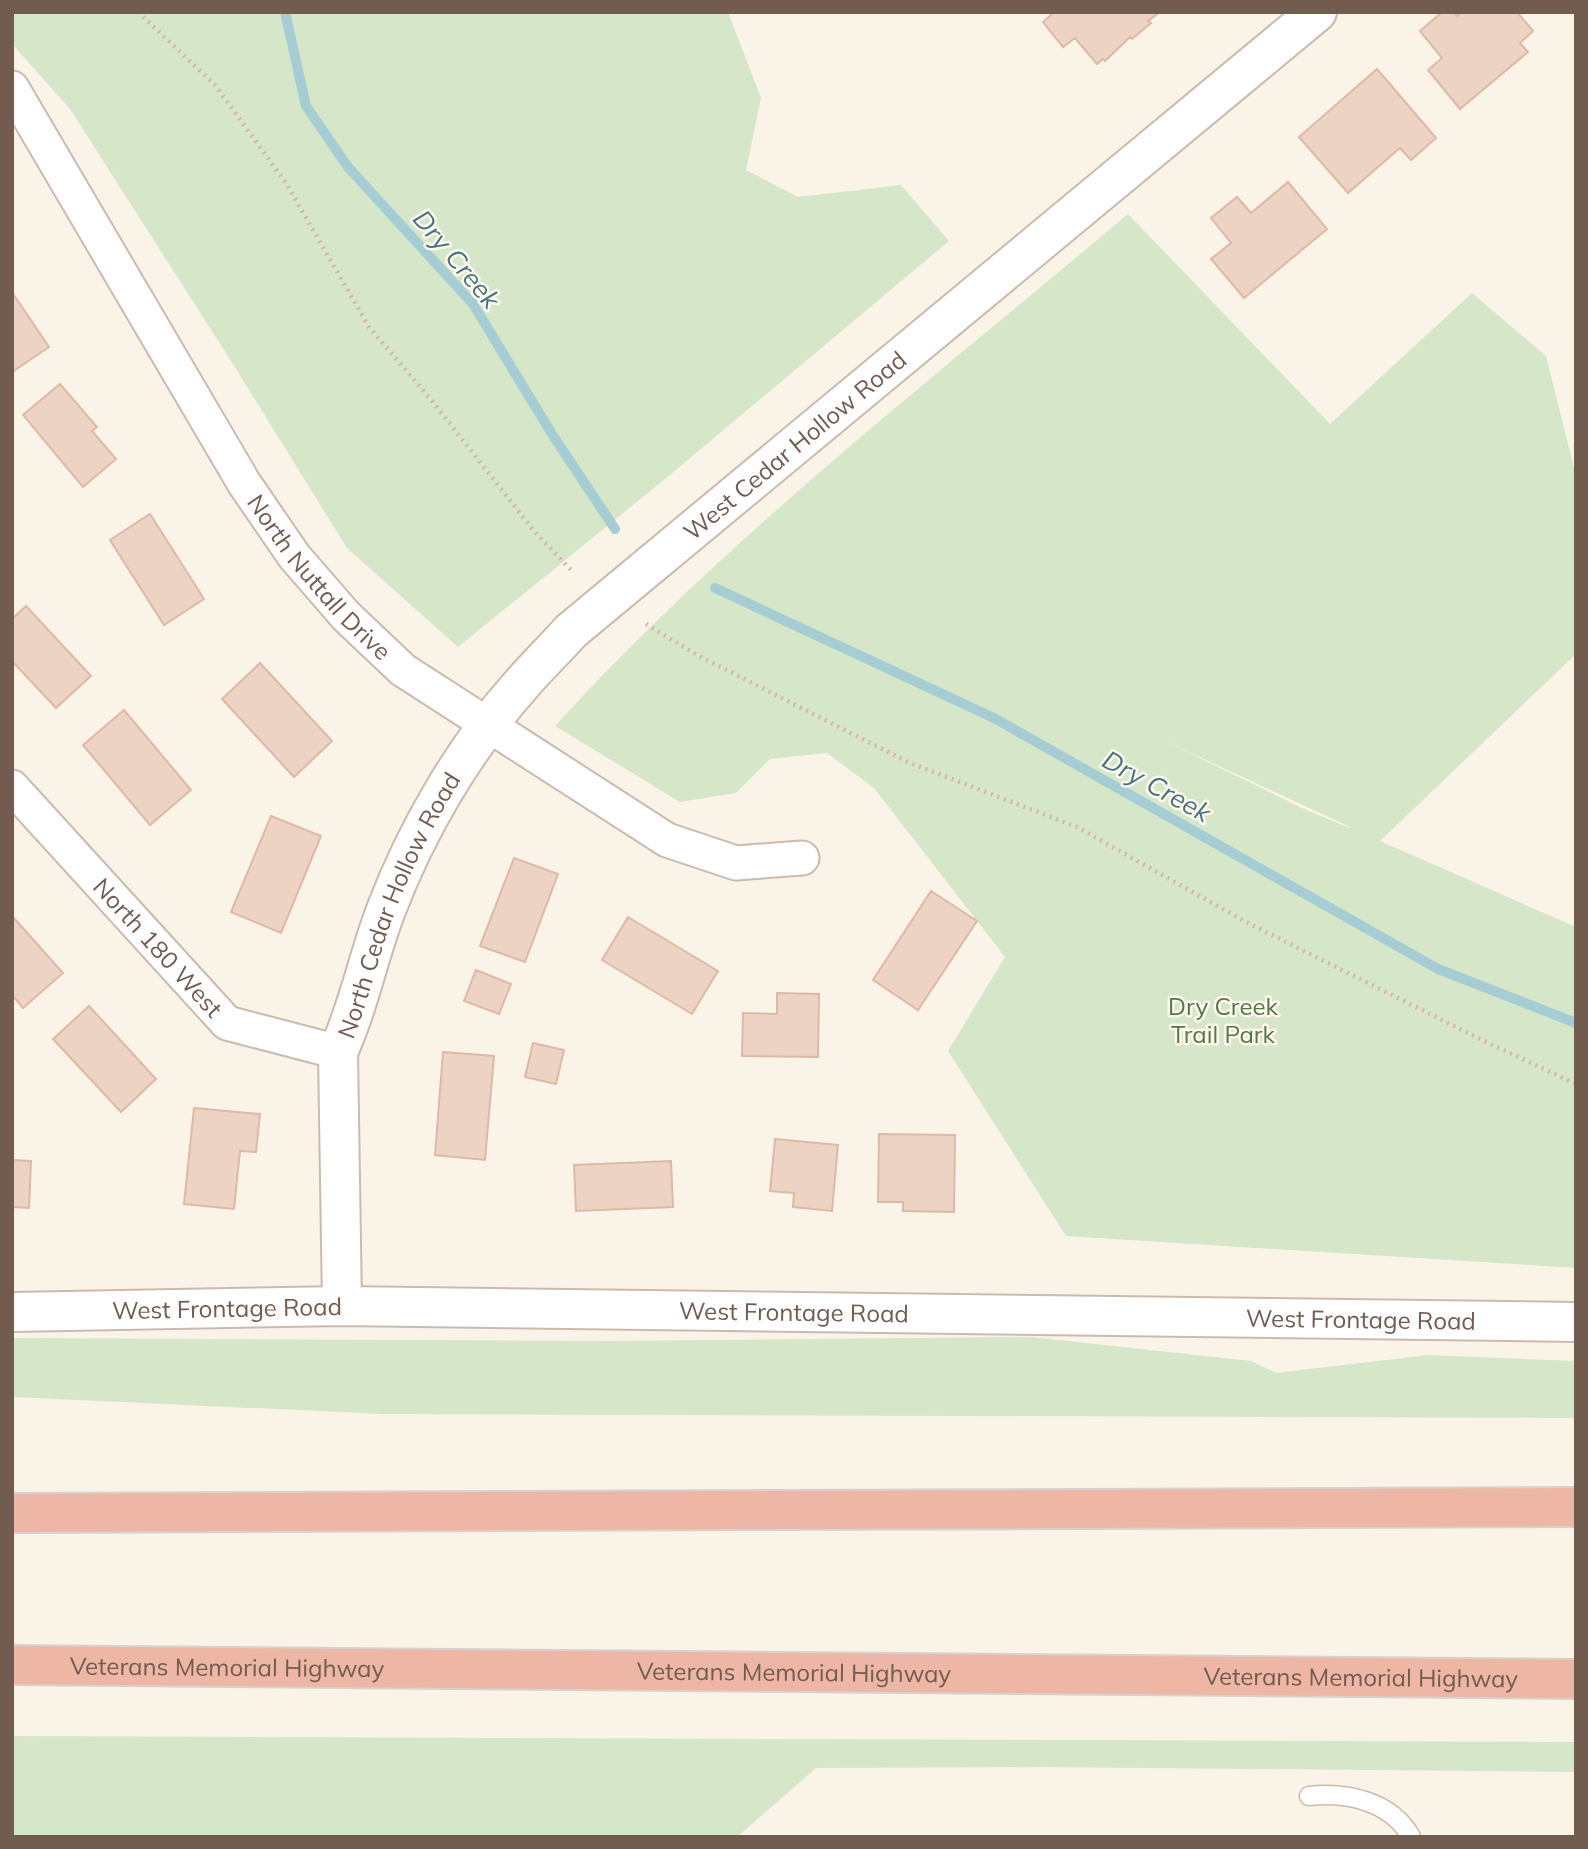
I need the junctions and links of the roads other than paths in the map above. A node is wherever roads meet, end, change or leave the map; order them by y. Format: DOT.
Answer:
graph roads {
  1 [pos="1316,13"];
  2 [pos="12,88"];
  3 [pos="488,726"];
  4 [pos="12,787"];
  5 [pos="802,858"];
  6 [pos="338,1052"];
  7 [pos="342,1306"];
  8 [pos="12,1312"];
  9 [pos="1576,1322"];
  10 [pos="1576,1507"];
  11 [pos="12,1513"];
  12 [pos="12,1665"];
  13 [pos="1576,1679"];
  14 [pos="1309,1796"];
  15 [pos="1411,1837"];
  1 -- 3 [label="street, West Cedar Hollow Road"];
  2 -- 3 [label="street, North Nuttall Drive"];
  3 -- 5 [label="street, North Nuttall Drive"];
  3 -- 6 [label="street, North Cedar Hollow Road"];
  4 -- 6 [label="street, North 180 West"];
  6 -- 7 [label="street, North Cedar Hollow Road"];
  7 -- 8 [label="street, West Frontage Road"];
  7 -- 9 [label="street, West Frontage Road"];
  10 -- 11 [label="highway"];
  12 -- 13 [label="highway, Veterans Memorial Highway"];
  14 -- 15 [label="lane"];
}
